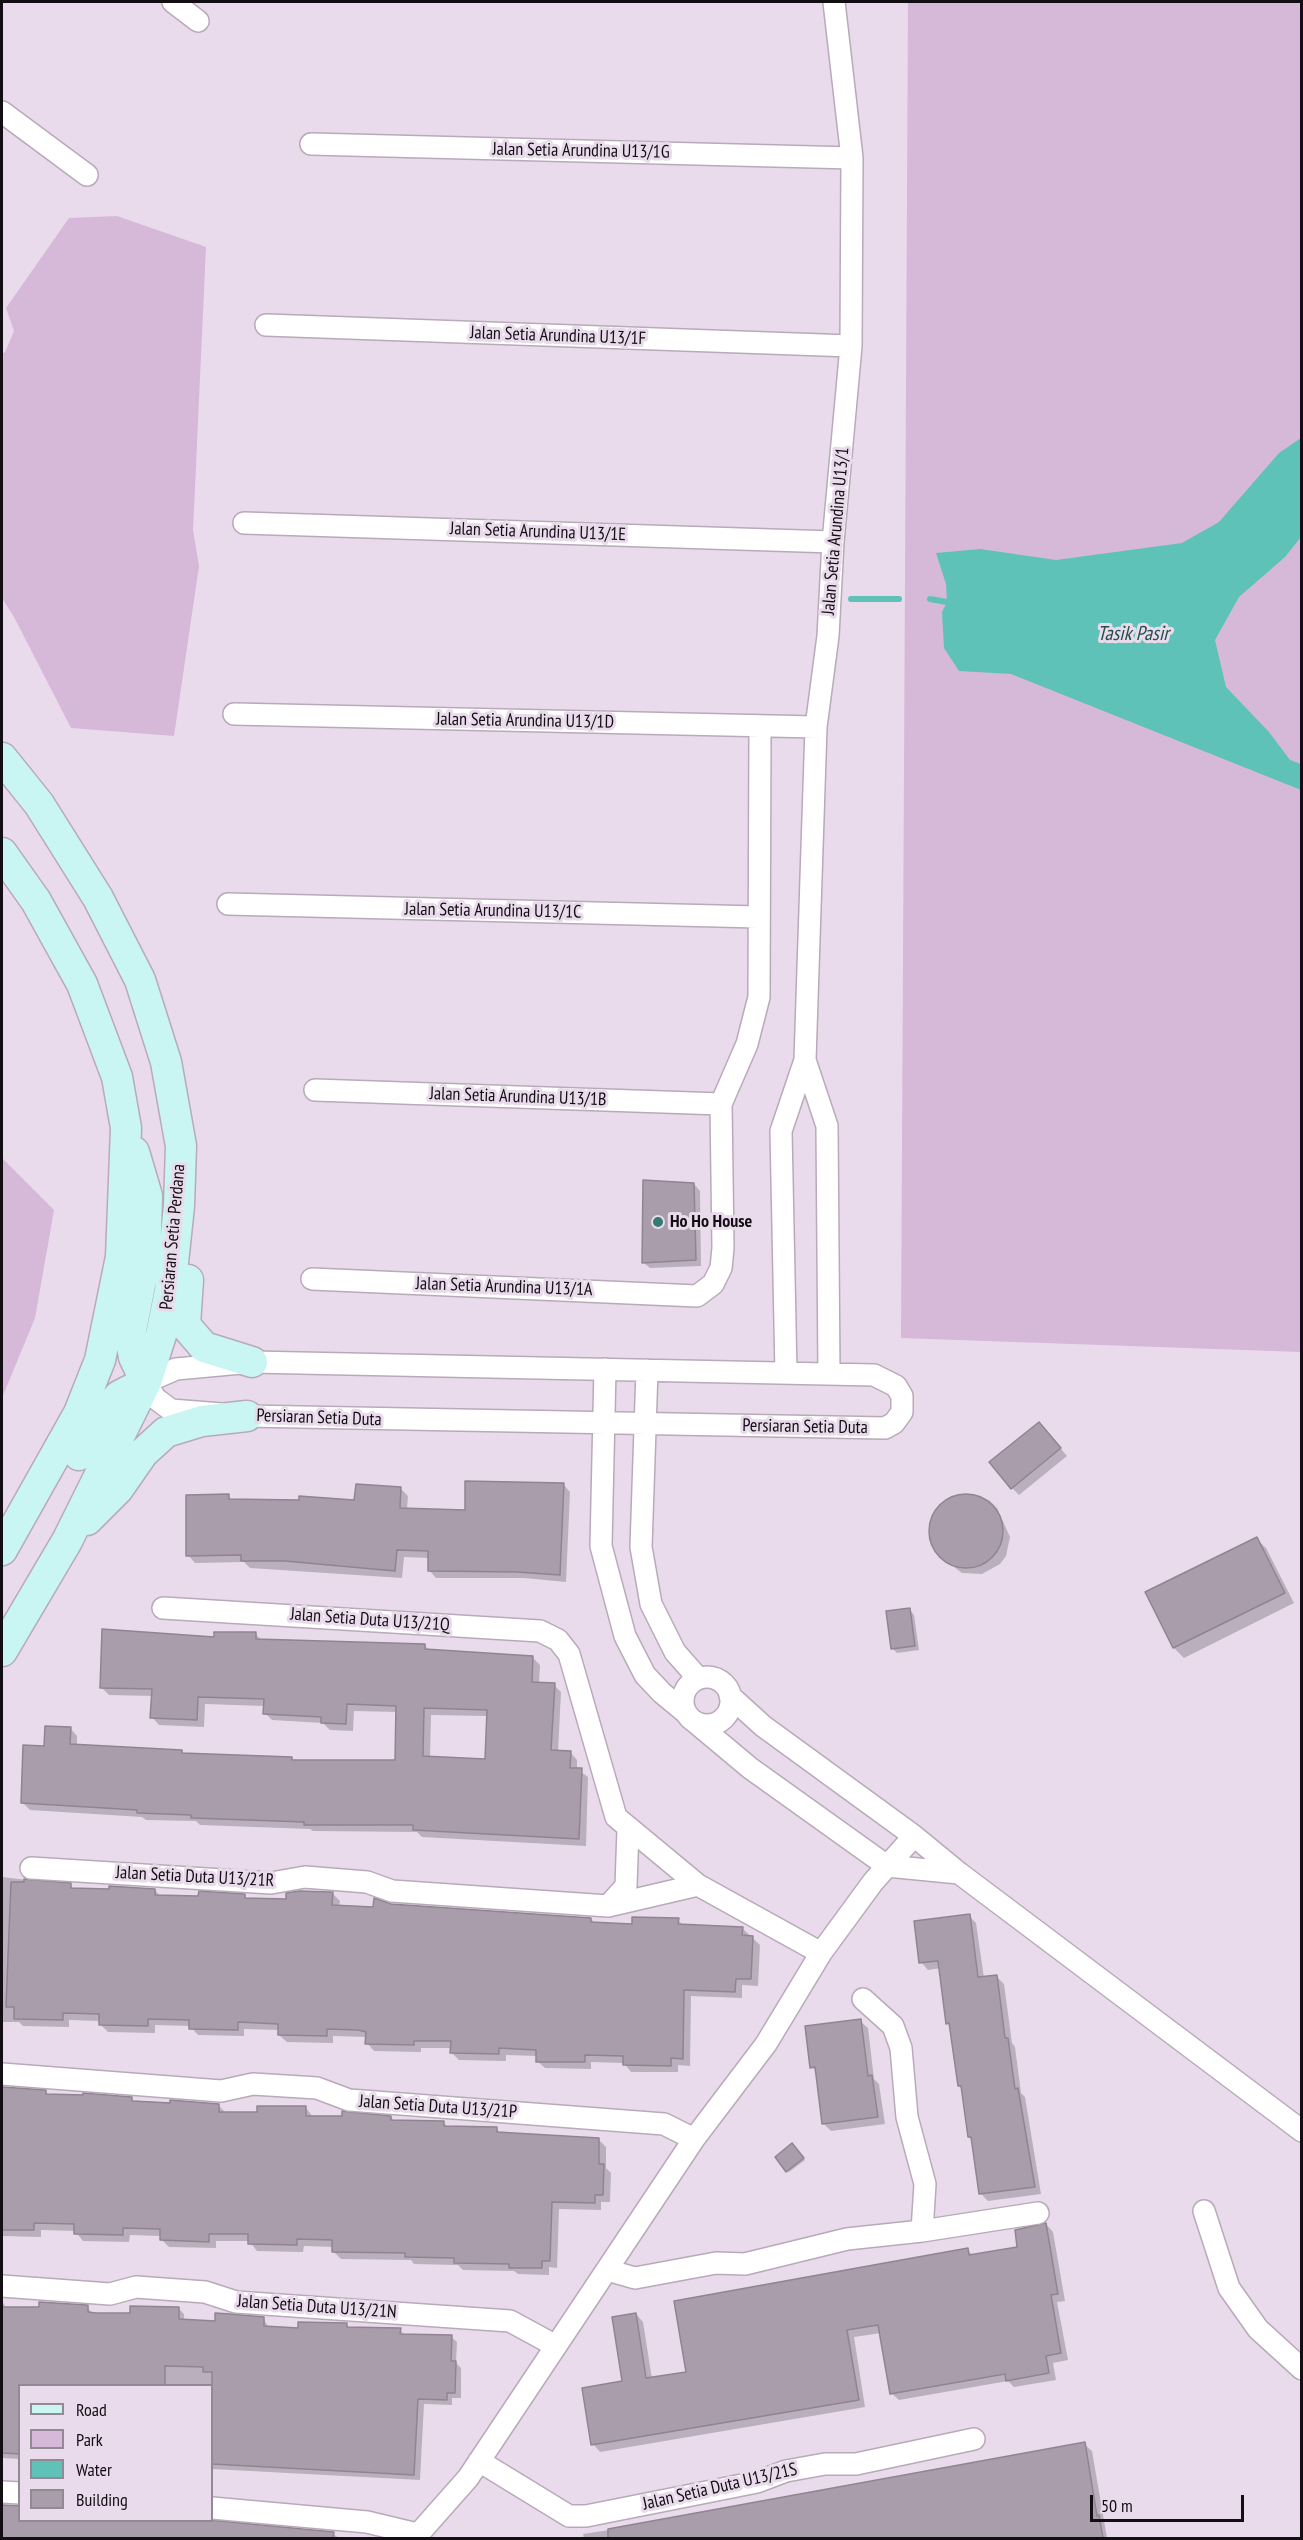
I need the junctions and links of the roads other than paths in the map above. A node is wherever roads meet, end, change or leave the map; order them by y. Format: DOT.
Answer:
graph roads {
  1 [pos="172,2"];
  2 [pos="834,2"];
  3 [pos="198,21"];
  4 [pos="2,112"];
  5 [pos="311,144"];
  6 [pos="852,158"];
  7 [pos="87,175"];
  8 [pos="266,325"];
  9 [pos="851,346"];
  10 [pos="244,523"];
  11 [pos="833,542"];
  12 [pos="234,714"];
  13 [pos="760,727"];
  14 [pos="816,727"];
  15 [pos="2,758"];
  16 [pos="2,852"];
  17 [pos="228,904"];
  18 [pos="758,917"];
  19 [pos="804,1060"];
  20 [pos="315,1090"];
  21 [pos="722,1104"];
  22 [pos="126,1128"];
  23 [pos="179,1206"];
  24 [pos="312,1279"];
  25 [pos="252,1362"];
  26 [pos="605,1369"];
  27 [pos="647,1370"];
  28 [pos="786,1373"];
  29 [pos="829,1374"];
  30 [pos="146,1382"];
  31 [pos="247,1416"];
  32 [pos="604,1424"];
  33 [pos="645,1425"];
  34 [pos="67,1541"];
  35 [pos="2,1550"];
  36 [pos="2,1563"];
  37 [pos="163,1608"];
  38 [pos="2,1651"];
  39 [pos="698,1678"];
  40 [pos="730,1696"];
  41 [pos="690,1717"];
  42 [pos="628,1829"];
  43 [pos="914,1836"];
  44 [pos="887,1866"];
  45 [pos="31,1868"];
  46 [pos="959,1873"];
  47 [pos="698,1885"];
  48 [pos="608,1906"];
  49 [pos="821,1953"];
  50 [pos="863,1999"];
  51 [pos="2,2074"];
  52 [pos="1302,2131"];
  53 [pos="694,2139"];
  54 [pos="1204,2211"];
  55 [pos="1038,2213"];
  56 [pos="922,2231"];
  57 [pos="607,2270"];
  58 [pos="2,2286"];
  59 [pos="556,2346"];
  60 [pos="1302,2369"];
  61 [pos="974,2439"];
  62 [pos="479,2461"];
  63 [pos="2,2492"];
  64 [pos="18,2493"];
  65 [pos="213,2508"];
  66 [pos="416,2536"];
  1 -- 3 [label="street"];
  2 -- 6 [label="street, Jalan Setia Arundina U13/1"];
  4 -- 7 [label="street"];
  5 -- 6 [label="street, Jalan Setia Arundina U13/1G"];
  6 -- 9 [label="street, Jalan Setia Arundina U13/1"];
  8 -- 9 [label="street, Jalan Setia Arundina U13/1F"];
  9 -- 11 [label="street, Jalan Setia Arundina U13/1"];
  10 -- 11 [label="street, Jalan Setia Arundina U13/1E"];
  11 -- 14 [label="street, Jalan Setia Arundina U13/1"];
  12 -- 13 [label="street, Jalan Setia Arundina U13/1D"];
  13 -- 14 [label="street, Jalan Setia Arundina U13/1D"];
  13 -- 18 [label="street"];
  14 -- 19 [label="street, Jalan Setia Arundina U13/1"];
  15 -- 23 [label="main road, Persiaran Setia Perdana"];
  16 -- 22 [label="main road"];
  17 -- 18 [label="street, Jalan Setia Arundina U13/1C"];
  18 -- 21 [label="street"];
  19 -- 28 [label="street"];
  19 -- 29 [label="street"];
  20 -- 21 [label="street, Jalan Setia Arundina U13/1B"];
  21 -- 24 [label="street, Jalan Setia Arundina U13/1A"];
  22 -- 30 [label="main road"];
  22 -- 35 [label="main road"];
  23 -- 25 [label="main road"];
  23 -- 30 [label="main road, Persiaran Setia Perdana"];
  25 -- 26 [label="street, Persiaran Setia Duta"];
  25 -- 30 [label="street, Persiaran Setia Duta"];
  26 -- 27 [label="street, Persiaran Setia Duta"];
  26 -- 32 [label="street"];
  27 -- 28 [label="street, Persiaran Setia Duta"];
  27 -- 33 [label="street"];
  28 -- 29 [label="street, Persiaran Setia Duta"];
  29 -- 33 [label="street, Persiaran Setia Duta"];
  30 -- 31 [label="street, Persiaran Setia Duta"];
  30 -- 34 [label="main road, Persiaran Setia Perdana"];
  30 -- 36 [label="main road"];
  31 -- 32 [label="street, Persiaran Setia Duta"];
  31 -- 34 [label="main road"];
  32 -- 33 [label="street, Persiaran Setia Duta"];
  32 -- 41 [label="street"];
  33 -- 39 [label="street"];
  34 -- 38 [label="main road, Persiaran Setia Perdana"];
  37 -- 42 [label="street, Jalan Setia Duta U13/21Q"];
  39 -- 40 [label="street"];
  39 -- 41 [label="street"];
  40 -- 41 [label="street"];
  40 -- 43 [label="street"];
  41 -- 44 [label="street"];
  42 -- 47 [label="street"];
  42 -- 48 [label="street"];
  43 -- 44 [label="street"];
  43 -- 46 [label="street"];
  44 -- 46 [label="street"];
  44 -- 49 [label="street"];
  45 -- 48 [label="street, Jalan Setia Duta U13/21R"];
  46 -- 52 [label="street"];
  47 -- 48 [label="street, Jalan Setia Duta U13/21R"];
  47 -- 49 [label="street"];
  49 -- 53 [label="street"];
  50 -- 56 [label="street"];
  51 -- 53 [label="street, Jalan Setia Duta U13/21P"];
  53 -- 57 [label="street"];
  54 -- 60 [label="street"];
  55 -- 56 [label="street"];
  56 -- 57 [label="street"];
  57 -- 59 [label="street"];
  58 -- 59 [label="street, Jalan Setia Duta U13/21N"];
  59 -- 62 [label="street"];
  61 -- 62 [label="street, Jalan Setia Duta U13/21S"];
  62 -- 66 [label="street"];
  63 -- 64 [label="street"];
  65 -- 66 [label="street"];
}
